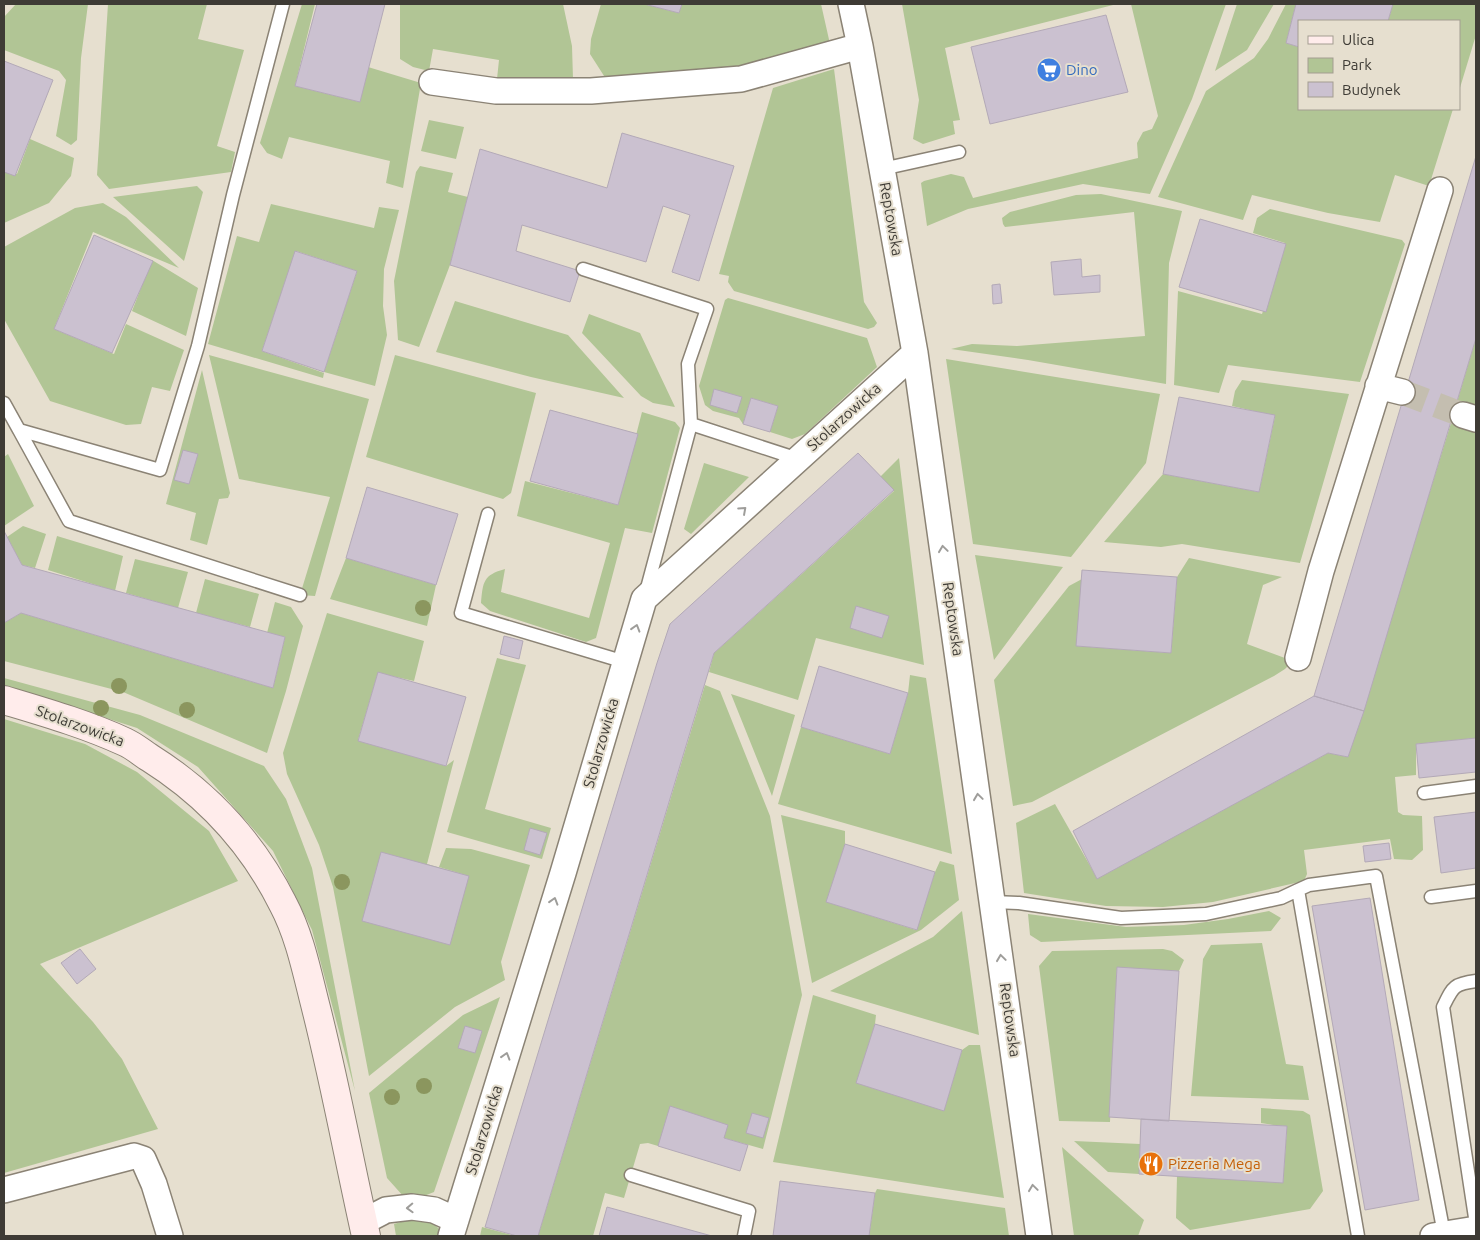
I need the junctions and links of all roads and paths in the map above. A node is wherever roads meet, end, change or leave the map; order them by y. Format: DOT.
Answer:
graph roads {
  1 [pos="283,4"];
  2 [pos="851,4"];
  3 [pos="860,46"];
  4 [pos="432,82"];
  5 [pos="959,152"];
  6 [pos="882,169"];
  7 [pos="1440,190"];
  8 [pos="583,269"];
  9 [pos="915,353"];
  10 [pos="1378,386"];
  11 [pos="1402,392"];
  12 [pos="4,402"];
  13 [pos="691,424"];
  14 [pos="19,430"];
  15 [pos="798,459"];
  16 [pos="488,514"];
  17 [pos="300,595"];
  18 [pos="644,599"];
  19 [pos="1298,658"];
  20 [pos="625,662"];
  21 [pos="4,700"];
  22 [pos="1476,786"];
  23 [pos="1424,793"];
  24 [pos="1298,890"];
  25 [pos="1476,890"];
  26 [pos="1431,897"];
  27 [pos="993,902"];
  28 [pos="1476,980"];
  29 [pos="1471,1159"];
  30 [pos="631,1175"];
  31 [pos="4,1190"];
  32 [pos="1476,1224"];
  33 [pos="454,1228"];
  34 [pos="364,1229"];
  35 [pos="1476,1229"];
  36 [pos="1439,1235"];
  37 [pos="170,1236"];
  38 [pos="744,1236"];
  39 [pos="1039,1236"];
  40 [pos="1358,1236"];
  1 -- 14 [label="lane"];
  2 -- 3 [label="street, Reptowska"];
  3 -- 4 [label="street"];
  3 -- 6 [label="street, Reptowska"];
  5 -- 6 [label="lane"];
  6 -- 9 [label="street, Reptowska"];
  7 -- 10 [label="street"];
  8 -- 13 [label="lane"];
  9 -- 15 [label="street, Stolarzowicka"];
  27 -- 9 [label="street, Reptowska, one-way"];
  10 -- 11 [label="street"];
  10 -- 19 [label="street"];
  12 -- 14 [label="lane"];
  13 -- 15 [label="lane"];
  13 -- 18 [label="lane"];
  14 -- 17 [label="lane"];
  18 -- 15 [label="street, Stolarzowicka, one-way"];
  16 -- 20 [label="lane"];
  20 -- 18 [label="street, Stolarzowicka, one-way"];
  33 -- 20 [label="street, Stolarzowicka, one-way"];
  21 -- 34 [label="street, Stolarzowicka"];
  22 -- 23 [label="lane"];
  24 -- 27 [label="lane"];
  24 -- 36 [label="lane"];
  24 -- 40 [label="lane"];
  25 -- 26 [label="lane"];
  39 -- 27 [label="street, Reptowska, one-way"];
  28 -- 29 [label="lane"];
  29 -- 32 [label="lane"];
  30 -- 38 [label="lane"];
  31 -- 37 [label="street"];
  33 -- 34 [label="street, one-way"];
  35 -- 36 [label="street"];
}
